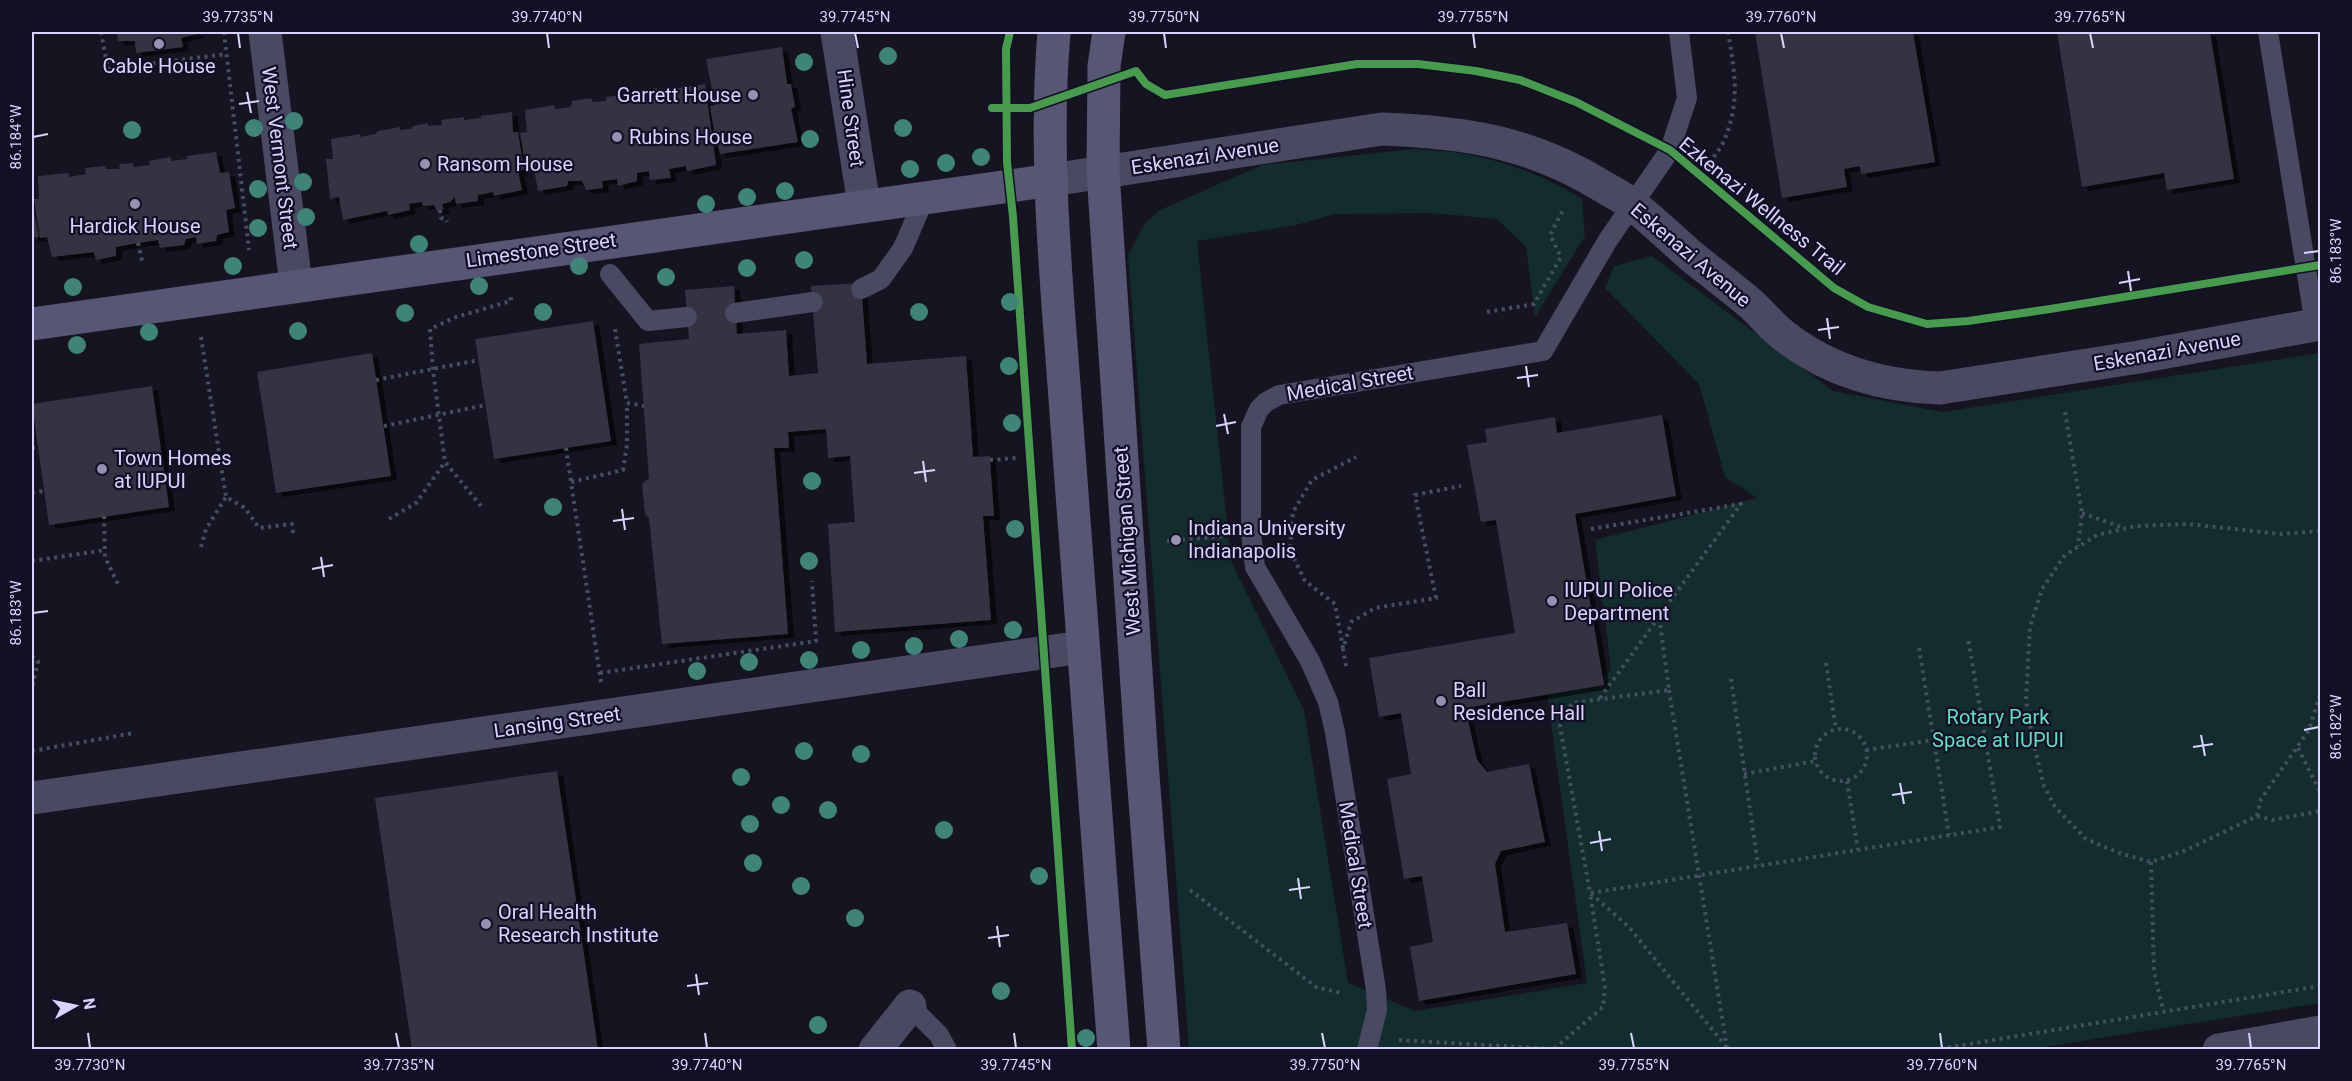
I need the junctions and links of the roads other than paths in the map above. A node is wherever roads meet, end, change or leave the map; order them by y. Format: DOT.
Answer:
graph roads {
  1 [pos="264,32"];
  2 [pos="837,32"];
  3 [pos="1054,32"];
  4 [pos="1109,32"];
  5 [pos="1678,32"];
  6 [pos="2268,32"];
  7 [pos="1103,172"];
  8 [pos="1052,180"];
  9 [pos="925,197"];
  10 [pos="1632,204"];
  11 [pos="864,205"];
  12 [pos="610,274"];
  13 [pos="296,285"];
  14 [pos="861,289"];
  15 [pos="813,302"];
  16 [pos="735,313"];
  17 [pos="687,317"];
  18 [pos="32,324"];
  19 [pos="2318,325"];
  20 [pos="1082,647"];
  21 [pos="32,798"];
  22 [pos="910,1006"];
  23 [pos="2320,1032"];
  24 [pos="875,1050"];
  25 [pos="947,1050"];
  26 [pos="1114,1050"];
  27 [pos="1164,1050"];
  28 [pos="1367,1050"];
  29 [pos="2219,1050"];
  1 -- 13 [label="street, West Vermont Street"];
  2 -- 11 [label="street, Hine Street"];
  3 -- 8 [label="main road"];
  4 -- 7 [label="main road, West Michigan Street"];
  5 -- 10 [label="lane, Medical Street"];
  6 -- 19 [label="lane"];
  7 -- 8 [label="street, Eskenazi Avenue"];
  7 -- 10 [label="street, Eskenazi Avenue"];
  7 -- 27 [label="main road, West Michigan Street"];
  8 -- 9 [label="main road, Limestone Street"];
  8 -- 20 [label="main road"];
  9 -- 11 [label="main road, Limestone Street"];
  9 -- 14 [label="lane"];
  10 -- 19 [label="street, Eskenazi Avenue"];
  10 -- 28 [label="lane, Medical Street"];
  11 -- 13 [label="main road, Limestone Street"];
  12 -- 17 [label="lane"];
  13 -- 18 [label="main road, Limestone Street"];
  15 -- 16 [label="lane"];
  20 -- 21 [label="street, Lansing Street"];
  20 -- 26 [label="main road"];
  22 -- 24 [label="street"];
  22 -- 25 [label="lane"];
  23 -- 29 [label="street"];
}
